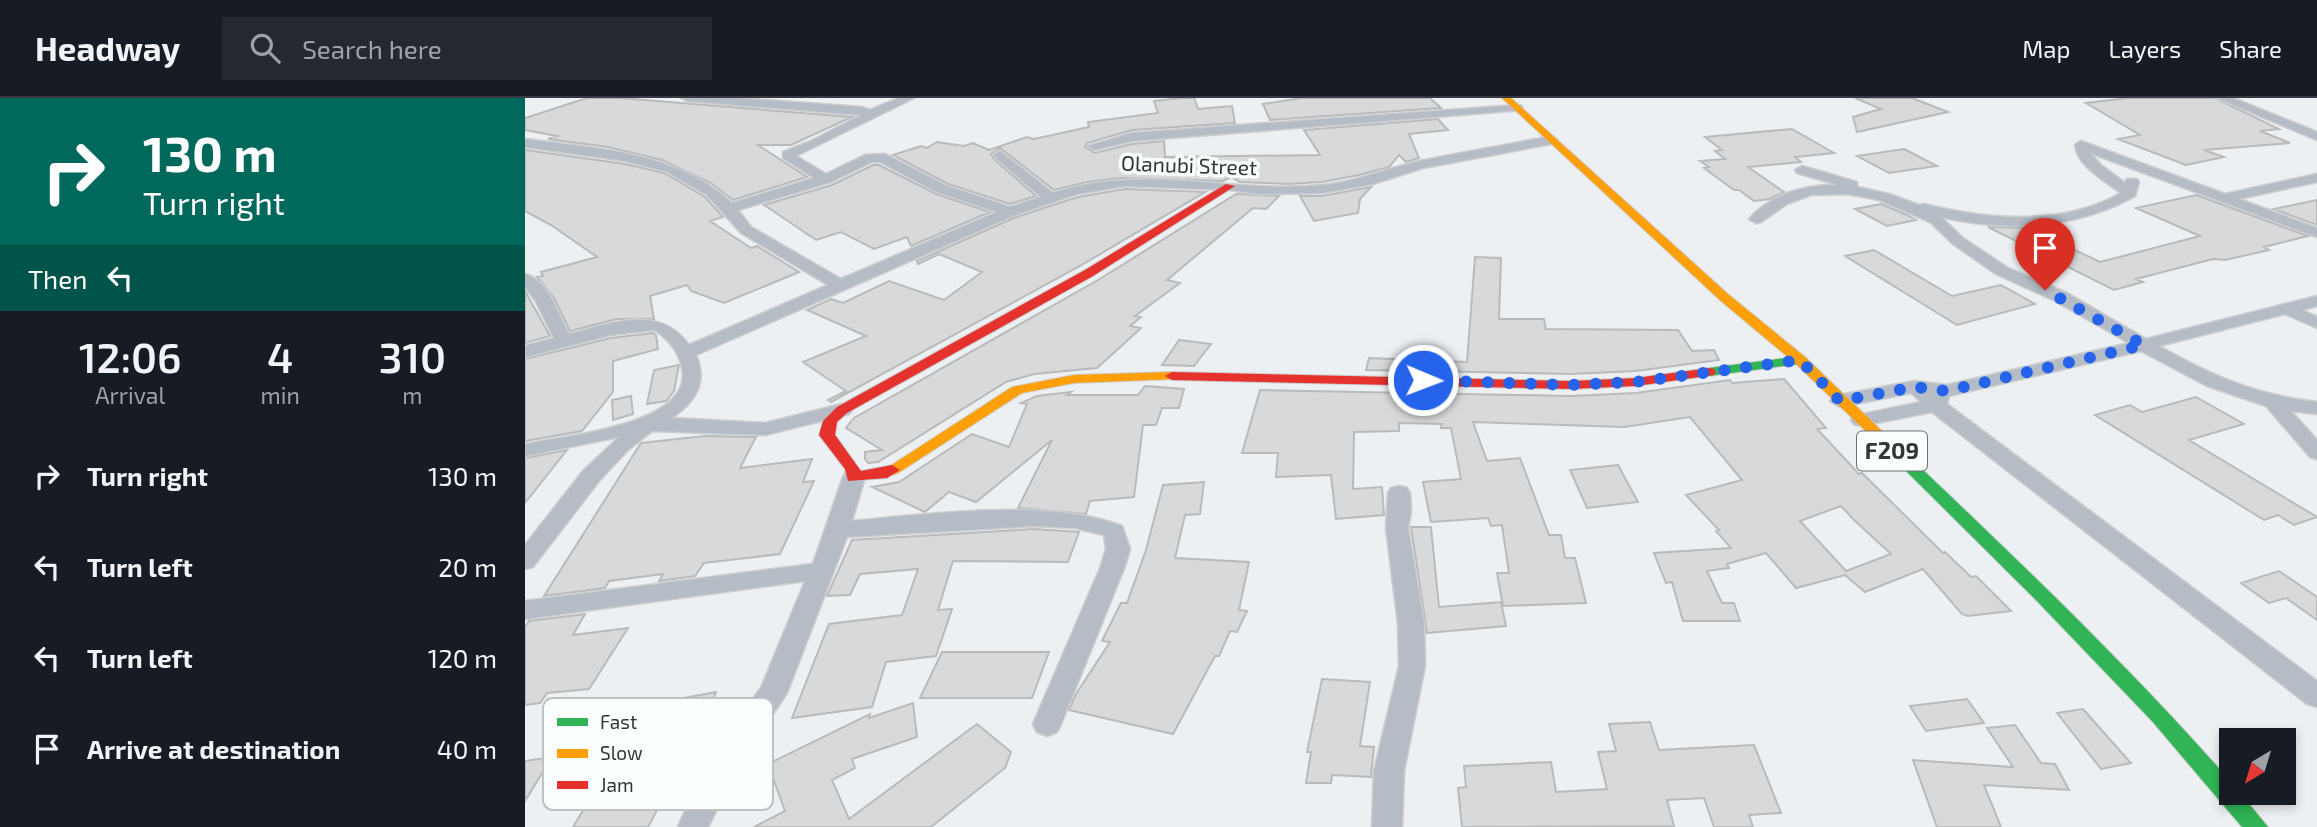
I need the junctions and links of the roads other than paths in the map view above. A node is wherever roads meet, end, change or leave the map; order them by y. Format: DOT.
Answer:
graph roads {
  1 [pos="687,98"];
  2 [pos="908,98"];
  3 [pos="2223,98"];
  4 [pos="1512,103"];
  5 [pos="867,116"];
  6 [pos="2317,136"];
  7 [pos="1551,140"];
  8 [pos="525,143"];
  9 [pos="1094,146"];
  10 [pos="1000,155"];
  11 [pos="1802,170"];
  12 [pos="2149,170"];
  13 [pos="826,178"];
  14 [pos="2317,178"];
  15 [pos="1230,186"];
  16 [pos="1870,193"];
  17 [pos="2130,193"];
  18 [pos="1049,197"];
  19 [pos="2222,199"];
  20 [pos="1898,201"];
  21 [pos="729,208"];
  22 [pos="1010,212"];
  23 [pos="1756,219"];
  24 [pos="2317,233"];
  25 [pos="525,279"];
  26 [pos="839,285"];
  27 [pos="2317,302"];
  28 [pos="2287,309"];
  29 [pos="2317,323"];
  30 [pos="564,341"];
  31 [pos="2144,345"];
  32 [pos="525,352"];
  33 [pos="685,353"];
  34 [pos="1800,360"];
  35 [pos="1941,398"];
  36 [pos="1840,401"];
  37 [pos="2273,402"];
  38 [pos="2317,408"];
  39 [pos="842,410"];
  40 [pos="1861,420"];
  41 [pos="646,425"];
  42 [pos="2294,426"];
  43 [pos="2317,429"];
  44 [pos="525,450"];
  45 [pos="2317,453"];
  46 [pos="855,477"];
  47 [pos="1399,493"];
  48 [pos="838,530"];
  49 [pos="525,561"];
  50 [pos="820,571"];
  51 [pos="525,610"];
  52 [pos="2317,696"];
  53 [pos="769,698"];
  54 [pos="1047,724"];
  55 [pos="700,810"];
  56 [pos="693,827"];
  57 [pos="1387,827"];
  58 [pos="2256,827"];
  1 -- 5 [label="street"];
  2 -- 5 [label="street"];
  3 -- 6 [label="street"];
  4 -- 7 [label="street, F209"];
  4 -- 9 [label="street"];
  5 -- 13 [label="street"];
  7 -- 15 [label="street, Olanubi Street"];
  7 -- 34 [label="street, F209"];
  8 -- 21 [label="street"];
  10 -- 18 [label="street"];
  11 -- 16 [label="street"];
  12 -- 17 [label="street"];
  12 -- 17 [label="street"];
  12 -- 19 [label="street"];
  13 -- 21 [label="street"];
  13 -- 22 [label="street"];
  14 -- 19 [label="street"];
  15 -- 18 [label="street, Olanubi Street"];
  15 -- 39 [label="street"];
  16 -- 20 [label="street"];
  16 -- 23 [label="street"];
  17 -- 20 [label="street"];
  18 -- 22 [label="street, Olanubi Street"];
  19 -- 24 [label="street"];
  20 -- 31 [label="street"];
  21 -- 26 [label="street"];
  22 -- 26 [label="street, Olanubi Street"];
  25 -- 30 [label="street"];
  26 -- 33 [label="street, Olanubi Street"];
  27 -- 28 [label="street"];
  28 -- 29 [label="street"];
  28 -- 31 [label="street"];
  30 -- 32 [label="street"];
  30 -- 33 [label="street"];
  31 -- 35 [label="street"];
  31 -- 37 [label="street"];
  33 -- 41 [label="street"];
  34 -- 36 [label="street, F209"];
  34 -- 46 [label="street"];
  35 -- 36 [label="street"];
  35 -- 40 [label="street"];
  35 -- 52 [label="street"];
  36 -- 40 [label="street, F209"];
  37 -- 38 [label="street"];
  37 -- 42 [label="street"];
  39 -- 41 [label="street"];
  39 -- 46 [label="street"];
  40 -- 58 [label="street, F209"];
  41 -- 44 [label="street"];
  41 -- 49 [label="street"];
  42 -- 43 [label="street"];
  42 -- 45 [label="street"];
  46 -- 48 [label="street"];
  47 -- 57 [label="street"];
  48 -- 50 [label="street"];
  48 -- 54 [label="street"];
  50 -- 51 [label="street"];
  50 -- 53 [label="street"];
  55 -- 56 [label="street"];
}
